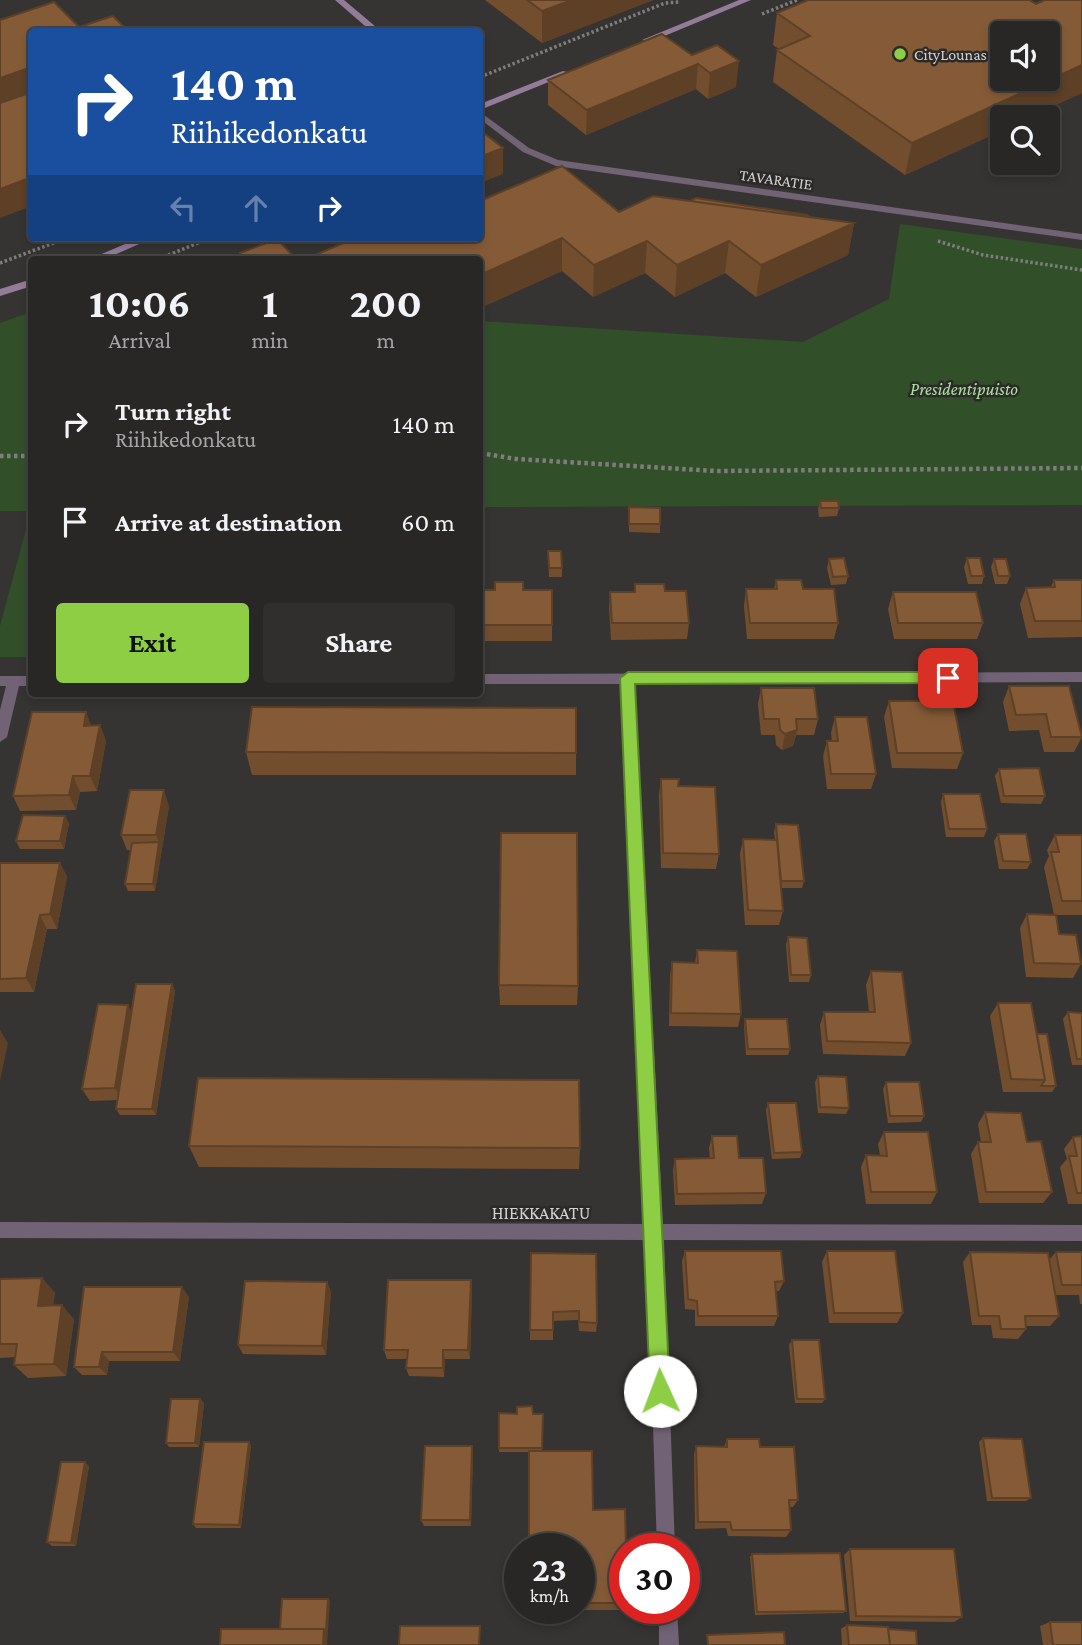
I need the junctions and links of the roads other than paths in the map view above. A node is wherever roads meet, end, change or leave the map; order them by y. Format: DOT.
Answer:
graph roads {
  1 [pos="339,0"];
  2 [pos="747,0"];
  3 [pos="373,28"];
  4 [pos="634,46"];
  5 [pos="570,71"];
  6 [pos="483,106"];
  7 [pos="483,117"];
  8 [pos="1082,237"];
  9 [pos="138,242"];
  10 [pos="103,256"];
  11 [pos="28,283"];
  12 [pos="0,293"];
  13 [pos="1082,677"];
  14 [pos="628,678"];
  15 [pos="483,680"];
  16 [pos="7,681"];
  17 [pos="28,681"];
  18 [pos="0,737"];
  19 [pos="0,1230"];
  20 [pos="655,1233"];
  21 [pos="1082,1233"];
  22 [pos="665,1533"];
  23 [pos="668,1624"];
  24 [pos="669,1645"];
  1 -- 3 [label="main road"];
  2 -- 4 [label="main road"];
  5 -- 6 [label="main road"];
  7 -- 8 [label="street, TAVARATIE"];
  9 -- 10 [label="main road"];
  11 -- 12 [label="main road"];
  13 -- 14 [label="street"];
  14 -- 15 [label="street"];
  14 -- 20 [label="street"];
  16 -- 17 [label="street"];
  16 -- 18 [label="street"];
  19 -- 20 [label="street, HIEKKAKATU"];
  20 -- 21 [label="street, HIEKKAKATU"];
  20 -- 22 [label="street"];
  23 -- 24 [label="street"];
}
